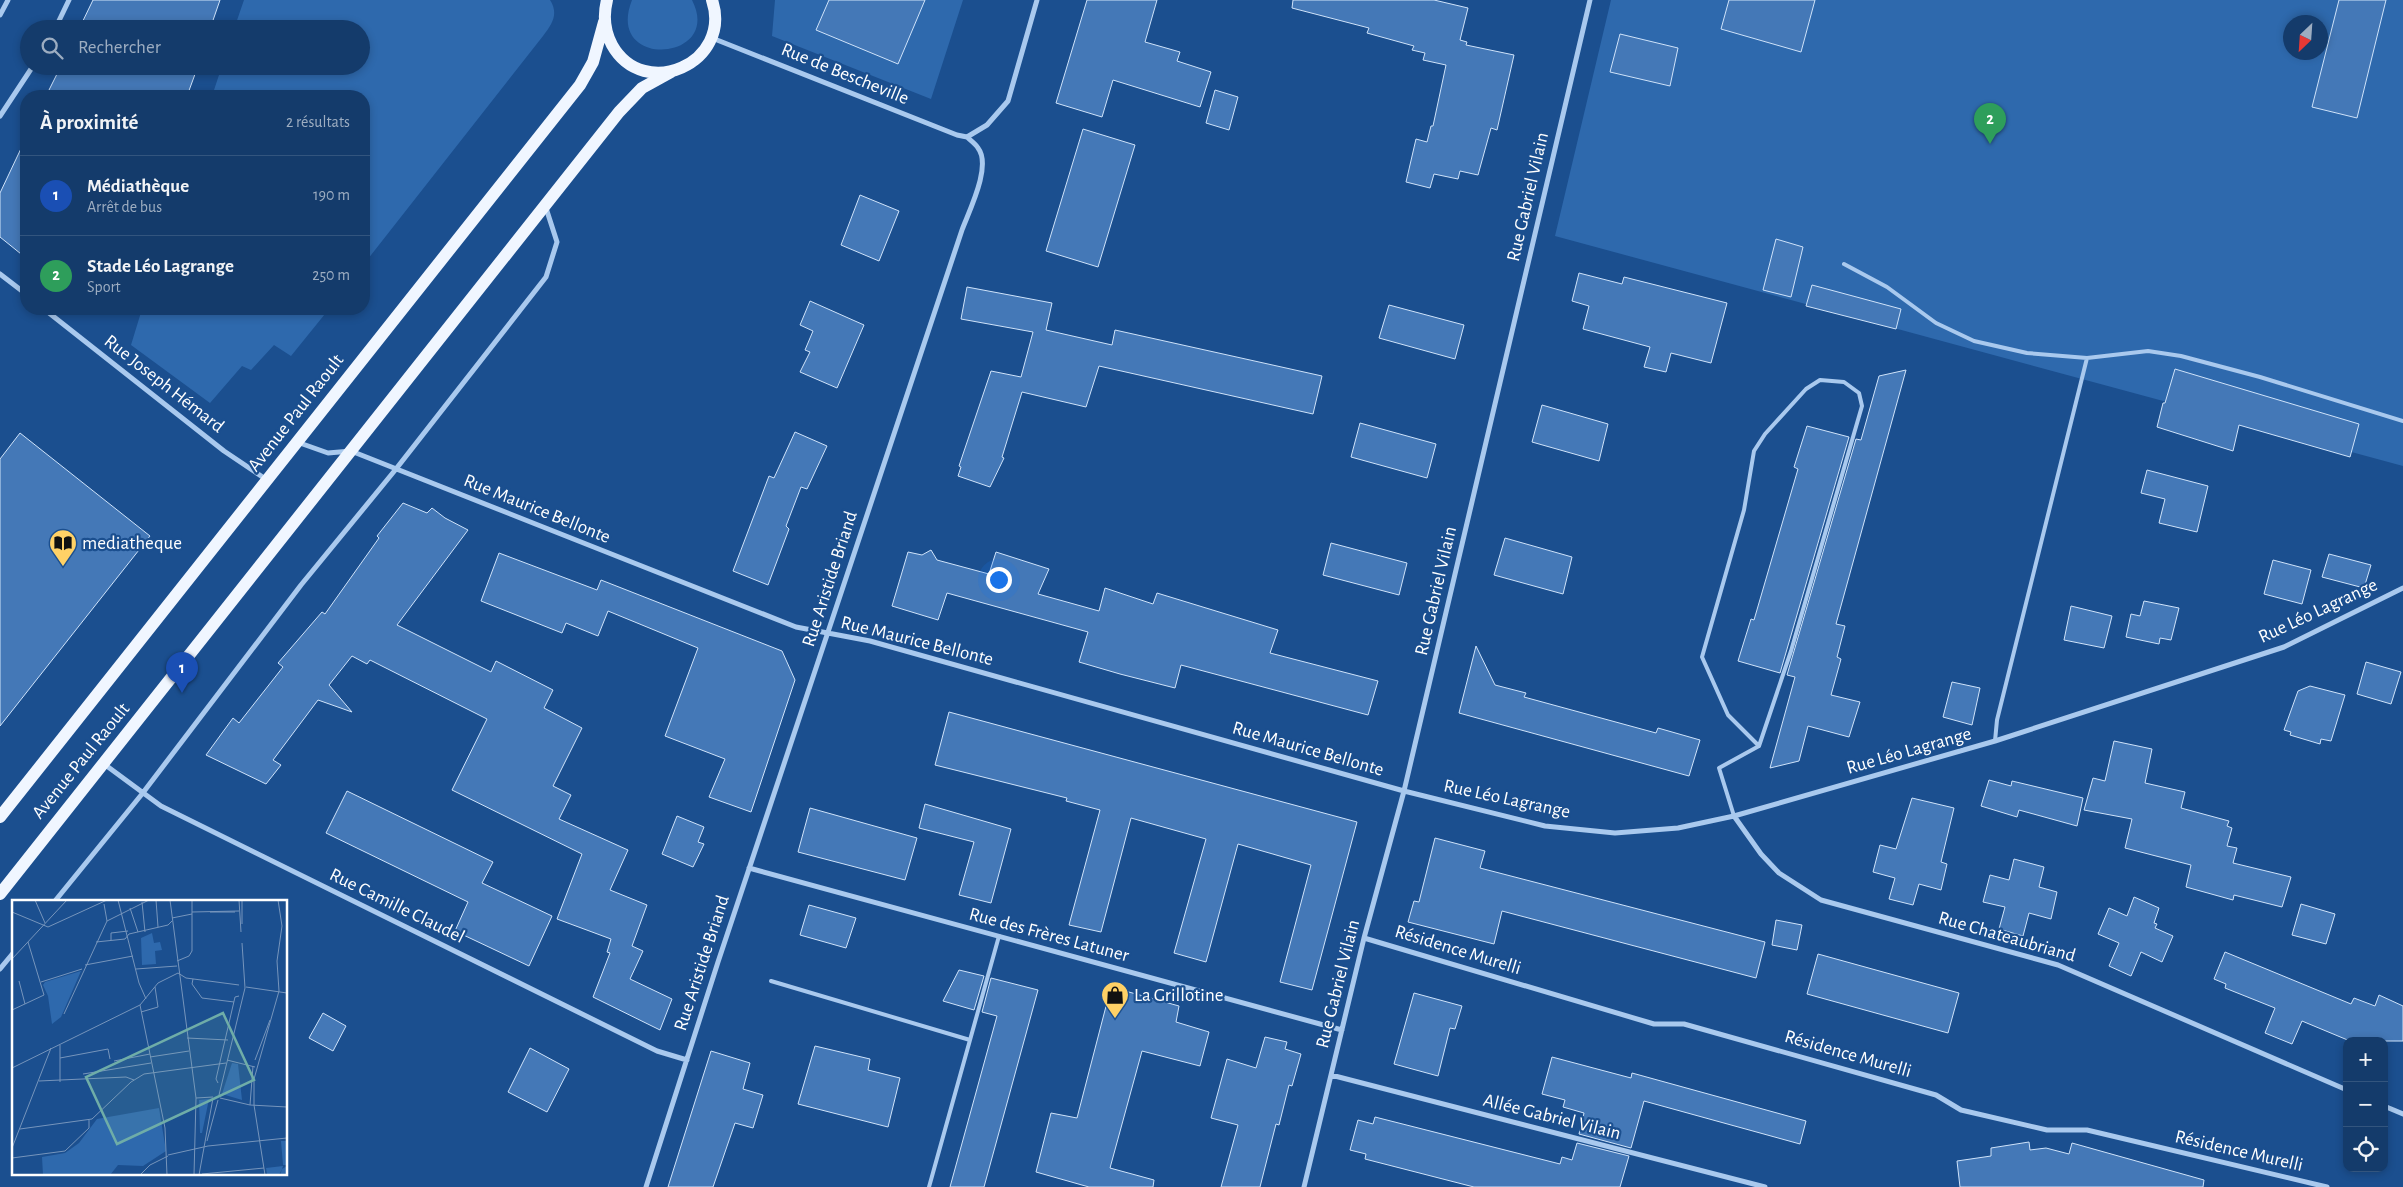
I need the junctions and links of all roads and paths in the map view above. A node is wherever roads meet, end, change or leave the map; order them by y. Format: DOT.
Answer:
graph roads {
  1 [pos="8,0"];
  2 [pos="69,0"];
  3 [pos="607,0"];
  4 [pos="712,0"];
  5 [pos="720,0"];
  6 [pos="1037,0"];
  7 [pos="1590,0"];
  8 [pos="0,15"];
  9 [pos="715,17"];
  10 [pos="59,20"];
  11 [pos="604,22"];
  12 [pos="712,38"];
  13 [pos="671,72"];
  14 [pos="27,75"];
  15 [pos="0,116"];
  16 [pos="967,137"];
  17 [pos="545,205"];
  18 [pos="1844,264"];
  19 [pos="0,274"];
  20 [pos="20,289"];
  21 [pos="52,315"];
  22 [pos="2087,358"];
  23 [pos="2403,421"];
  24 [pos="298,442"];
  25 [pos="351,451"];
  26 [pos="396,469"];
  27 [pos="267,480"];
  28 [pos="2403,588"];
  29 [pos="828,634"];
  30 [pos="1995,741"];
  31 [pos="1759,746"];
  32 [pos="104,763"];
  33 [pos="1404,791"];
  34 [pos="142,794"];
  35 [pos="1734,816"];
  36 [pos="0,817"];
  37 [pos="749,868"];
  38 [pos="0,894"];
  39 [pos="56,900"];
  40 [pos="999,936"];
  41 [pos="1364,938"];
  42 [pos="12,954"];
  43 [pos="0,969"];
  44 [pos="771,981"];
  45 [pos="1342,1030"];
  46 [pos="970,1040"];
  47 [pos="687,1060"];
  48 [pos="1331,1075"];
  49 [pos="2343,1088"];
  50 [pos="2388,1108"];
  51 [pos="2403,1114"];
  52 [pos="646,1187"];
  53 [pos="929,1187"];
  54 [pos="1304,1187"];
  55 [pos="1766,1187"];
  56 [pos="2327,1187"];
  1 -- 8 [label="street"];
  2 -- 10 [label="street"];
  3 -- 11 [label="main road, Avenue Paul Raoult"];
  4 -- 9 [label="main road"];
  5 -- 9 [label="main road"];
  6 -- 16 [label="street"];
  7 -- 33 [label="street, Rue Gabriel Vilain"];
  9 -- 12 [label="main road"];
  11 -- 13 [label="main road"];
  11 -- 24 [label="main road, Avenue Paul Raoult"];
  12 -- 13 [label="main road, Avenue Paul Raoult"];
  12 -- 16 [label="street, Rue de Bescheville"];
  13 -- 17 [label="main road, Avenue Paul Raoult"];
  14 -- 15 [label="street"];
  16 -- 29 [label="street, Rue Aristide Briand"];
  17 -- 25 [label="main road, Avenue Paul Raoult"];
  17 -- 26 [label="street"];
  18 -- 22 [label="lane"];
  19 -- 20 [label="street"];
  21 -- 27 [label="street, Rue Joseph Hémard"];
  22 -- 23 [label="lane"];
  22 -- 30 [label="lane"];
  24 -- 25 [label="street"];
  24 -- 27 [label="main road, Avenue Paul Raoult"];
  25 -- 26 [label="street, Rue Maurice Bellonte"];
  25 -- 32 [label="main road, Avenue Paul Raoult"];
  26 -- 29 [label="street, Rue Maurice Bellonte"];
  26 -- 34 [label="street"];
  27 -- 36 [label="main road, Avenue Paul Raoult"];
  28 -- 30 [label="street, Rue Léo Lagrange"];
  29 -- 33 [label="street, Rue Maurice Bellonte"];
  29 -- 37 [label="street, Rue Aristide Briand"];
  30 -- 35 [label="street, Rue Léo Lagrange"];
  31 -- 31 [label="lane"];
  31 -- 35 [label="lane"];
  32 -- 34 [label="street, Rue Camille Claudel"];
  32 -- 38 [label="main road, Avenue Paul Raoult"];
  33 -- 35 [label="street, Rue Léo Lagrange"];
  33 -- 41 [label="street, Rue Gabriel Vilain"];
  34 -- 39 [label="street"];
  34 -- 47 [label="street, Rue Camille Claudel"];
  35 -- 49 [label="street, Rue Chateaubriand"];
  37 -- 40 [label="street, Rue des Frères Latuner"];
  37 -- 47 [label="street, Rue Aristide Briand"];
  40 -- 45 [label="street, Rue des Frères Latuner"];
  40 -- 46 [label="lane"];
  41 -- 45 [label="street, Rue Gabriel Vilain"];
  41 -- 56 [label="street, Résidence Murelli"];
  42 -- 43 [label="street"];
  44 -- 46 [label="lane"];
  45 -- 48 [label="street, Rue Gabriel Vilain"];
  46 -- 53 [label="lane"];
  47 -- 52 [label="street, Rue Aristide Briand"];
  48 -- 54 [label="street, Rue Gabriel Vilain"];
  48 -- 55 [label="street, Allée Gabriel Vilain"];
  50 -- 51 [label="street"];
}
